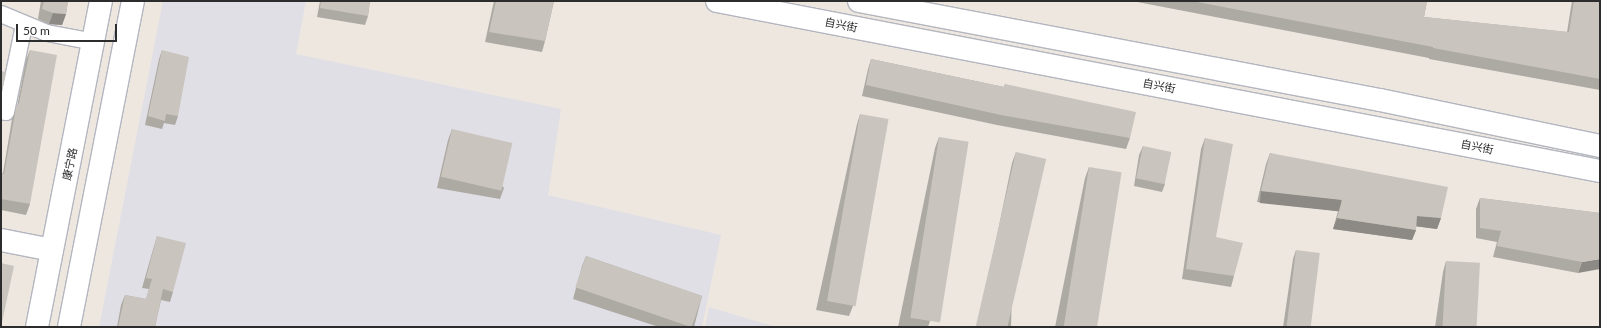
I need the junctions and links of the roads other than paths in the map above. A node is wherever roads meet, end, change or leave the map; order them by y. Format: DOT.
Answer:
graph roads {
  1 [pos="101,1"];
  2 [pos="133,1"];
  3 [pos="717,1"];
  4 [pos="860,1"];
  5 [pos="1,14"];
  6 [pos="24,25"];
  7 [pos="95,42"];
  8 [pos="1,111"];
  9 [pos="1600,146"];
  10 [pos="1600,171"];
  11 [pos="1,240"];
  12 [pos="52,250"];
  13 [pos="37,327"];
  14 [pos="69,327"];
  1 -- 7 [label="main road, 康宁路"];
  2 -- 14 [label="main road"];
  3 -- 10 [label="main road, 自兴街"];
  4 -- 9 [label="main road"];
  5 -- 6 [label="street"];
  6 -- 7 [label="street"];
  6 -- 8 [label="street"];
  7 -- 12 [label="main road, 康宁路"];
  11 -- 12 [label="main road"];
  12 -- 13 [label="main road, 康宁路"];
}
